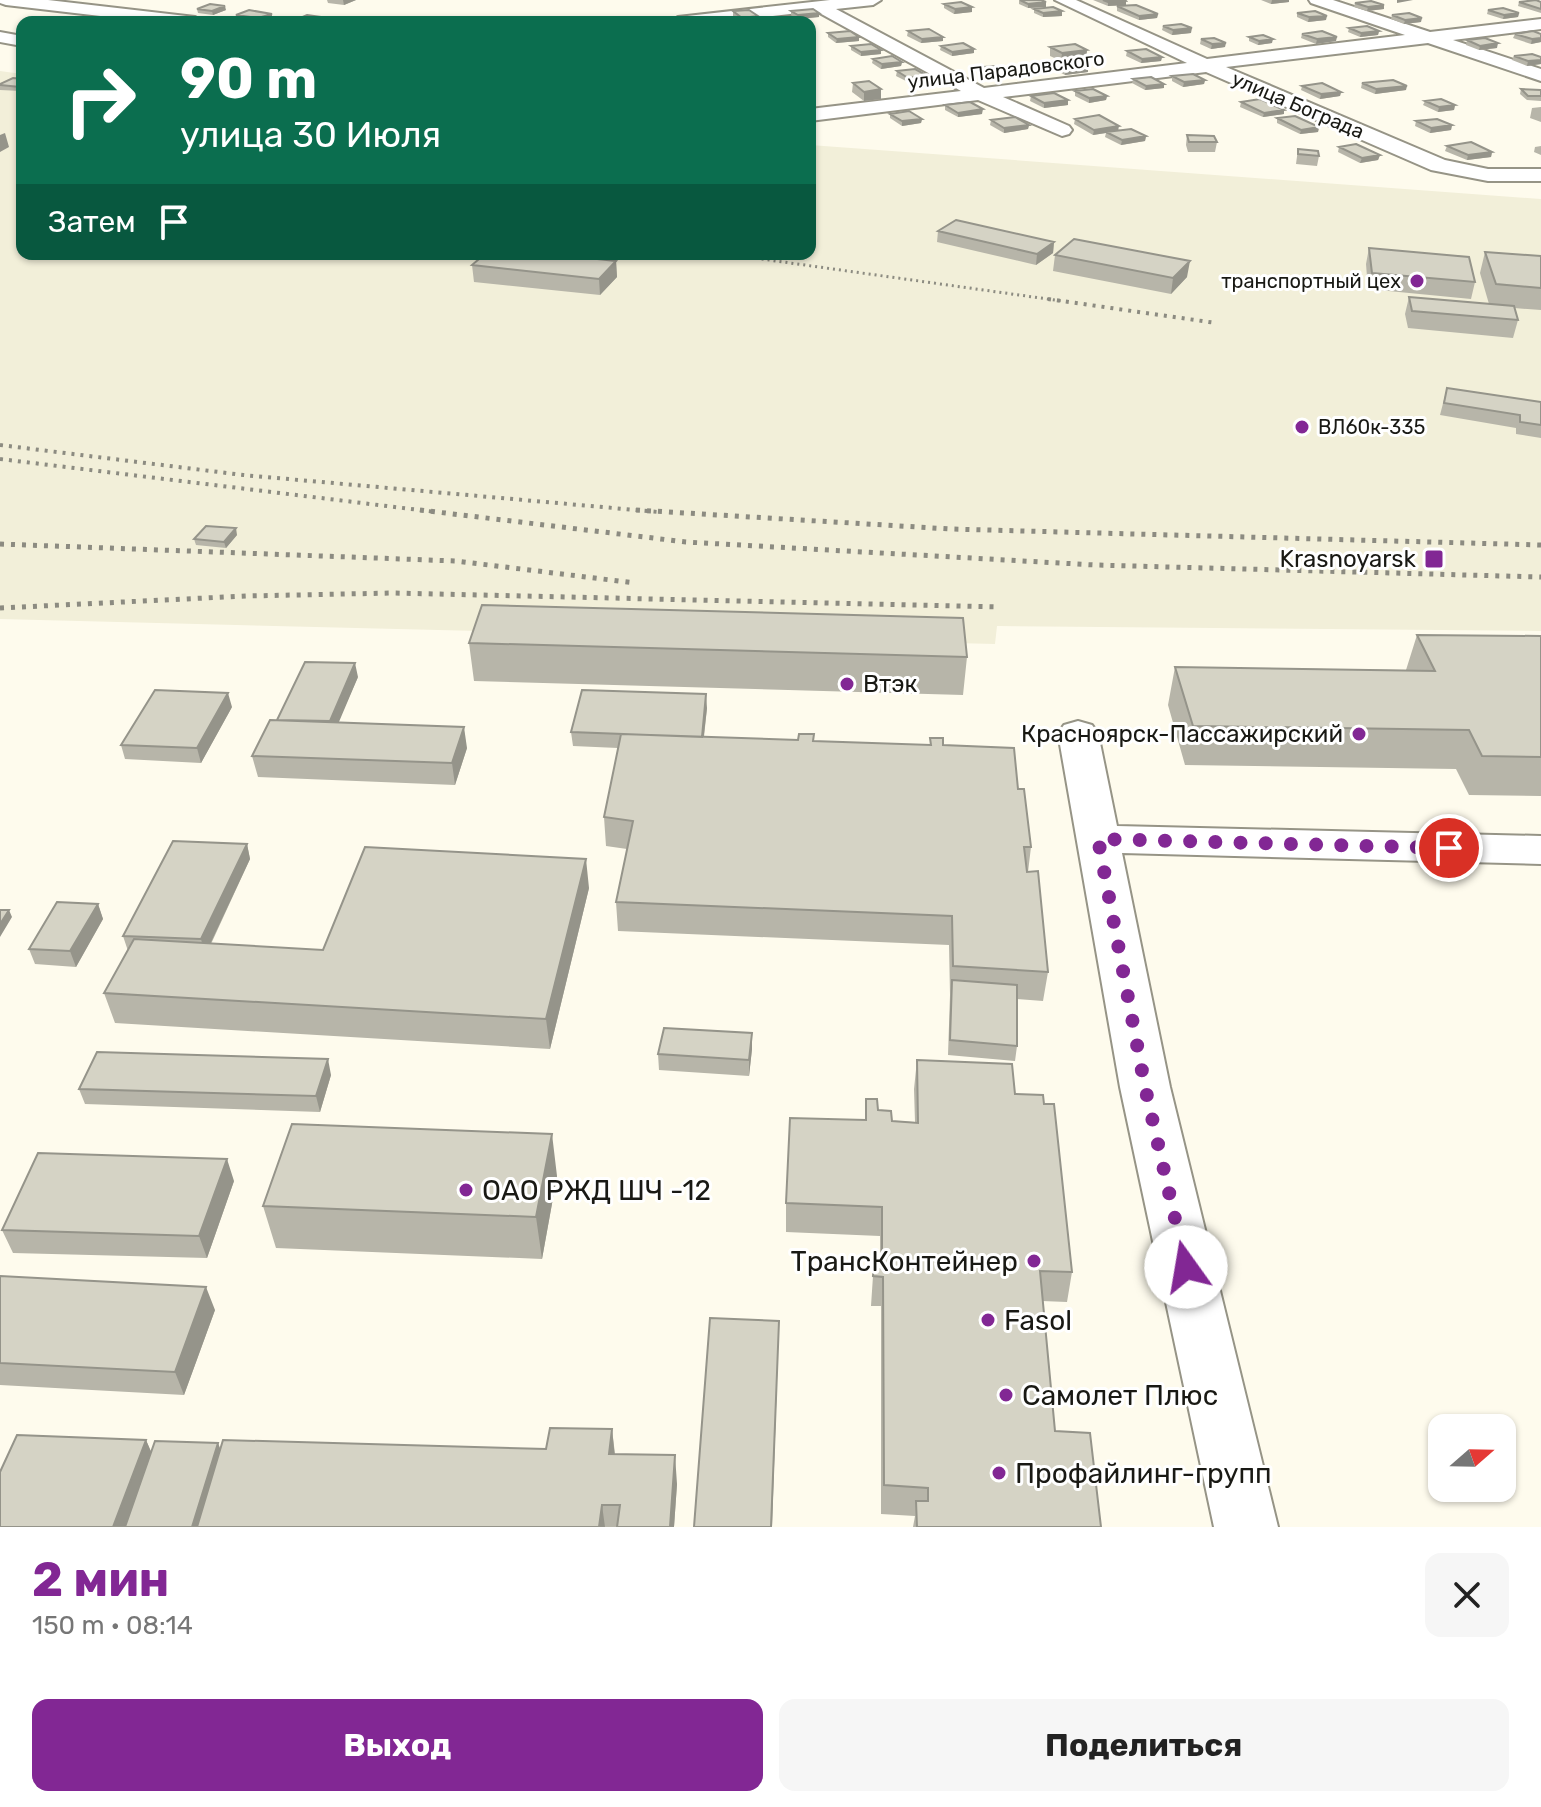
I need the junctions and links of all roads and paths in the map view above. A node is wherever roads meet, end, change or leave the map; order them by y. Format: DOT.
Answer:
graph roads {
  1 [pos="6,0"];
  2 [pos="873,0"];
  3 [pos="1063,0"];
  4 [pos="1317,0"];
  5 [pos="820,7"];
  6 [pos="143,16"];
  7 [pos="735,16"];
  8 [pos="1541,24"];
  9 [pos="1428,38"];
  10 [pos="1205,65"];
  11 [pos="1541,75"];
  12 [pos="983,95"];
  13 [pos="816,114"];
  14 [pos="1062,130"];
  15 [pos="1541,175"];
  16 [pos="1078,733"];
  17 [pos="1098,839"];
  18 [pos="1541,850"];
  19 [pos="1246,1527"];
  1 -- 6 [label="street"];
  2 -- 5 [label="street"];
  3 -- 10 [label="street, улица Бограда"];
  4 -- 9 [label="street"];
  5 -- 7 [label="street"];
  5 -- 12 [label="street"];
  8 -- 9 [label="street, улица Парадовского"];
  9 -- 10 [label="street, улица Парадовского"];
  9 -- 11 [label="street"];
  10 -- 12 [label="street, улица Парадовского"];
  10 -- 15 [label="street, улица Бограда"];
  12 -- 13 [label="street, улица Парадовского"];
  12 -- 14 [label="street"];
  16 -- 17 [label="street"];
  17 -- 18 [label="street"];
  17 -- 19 [label="street"];
}
